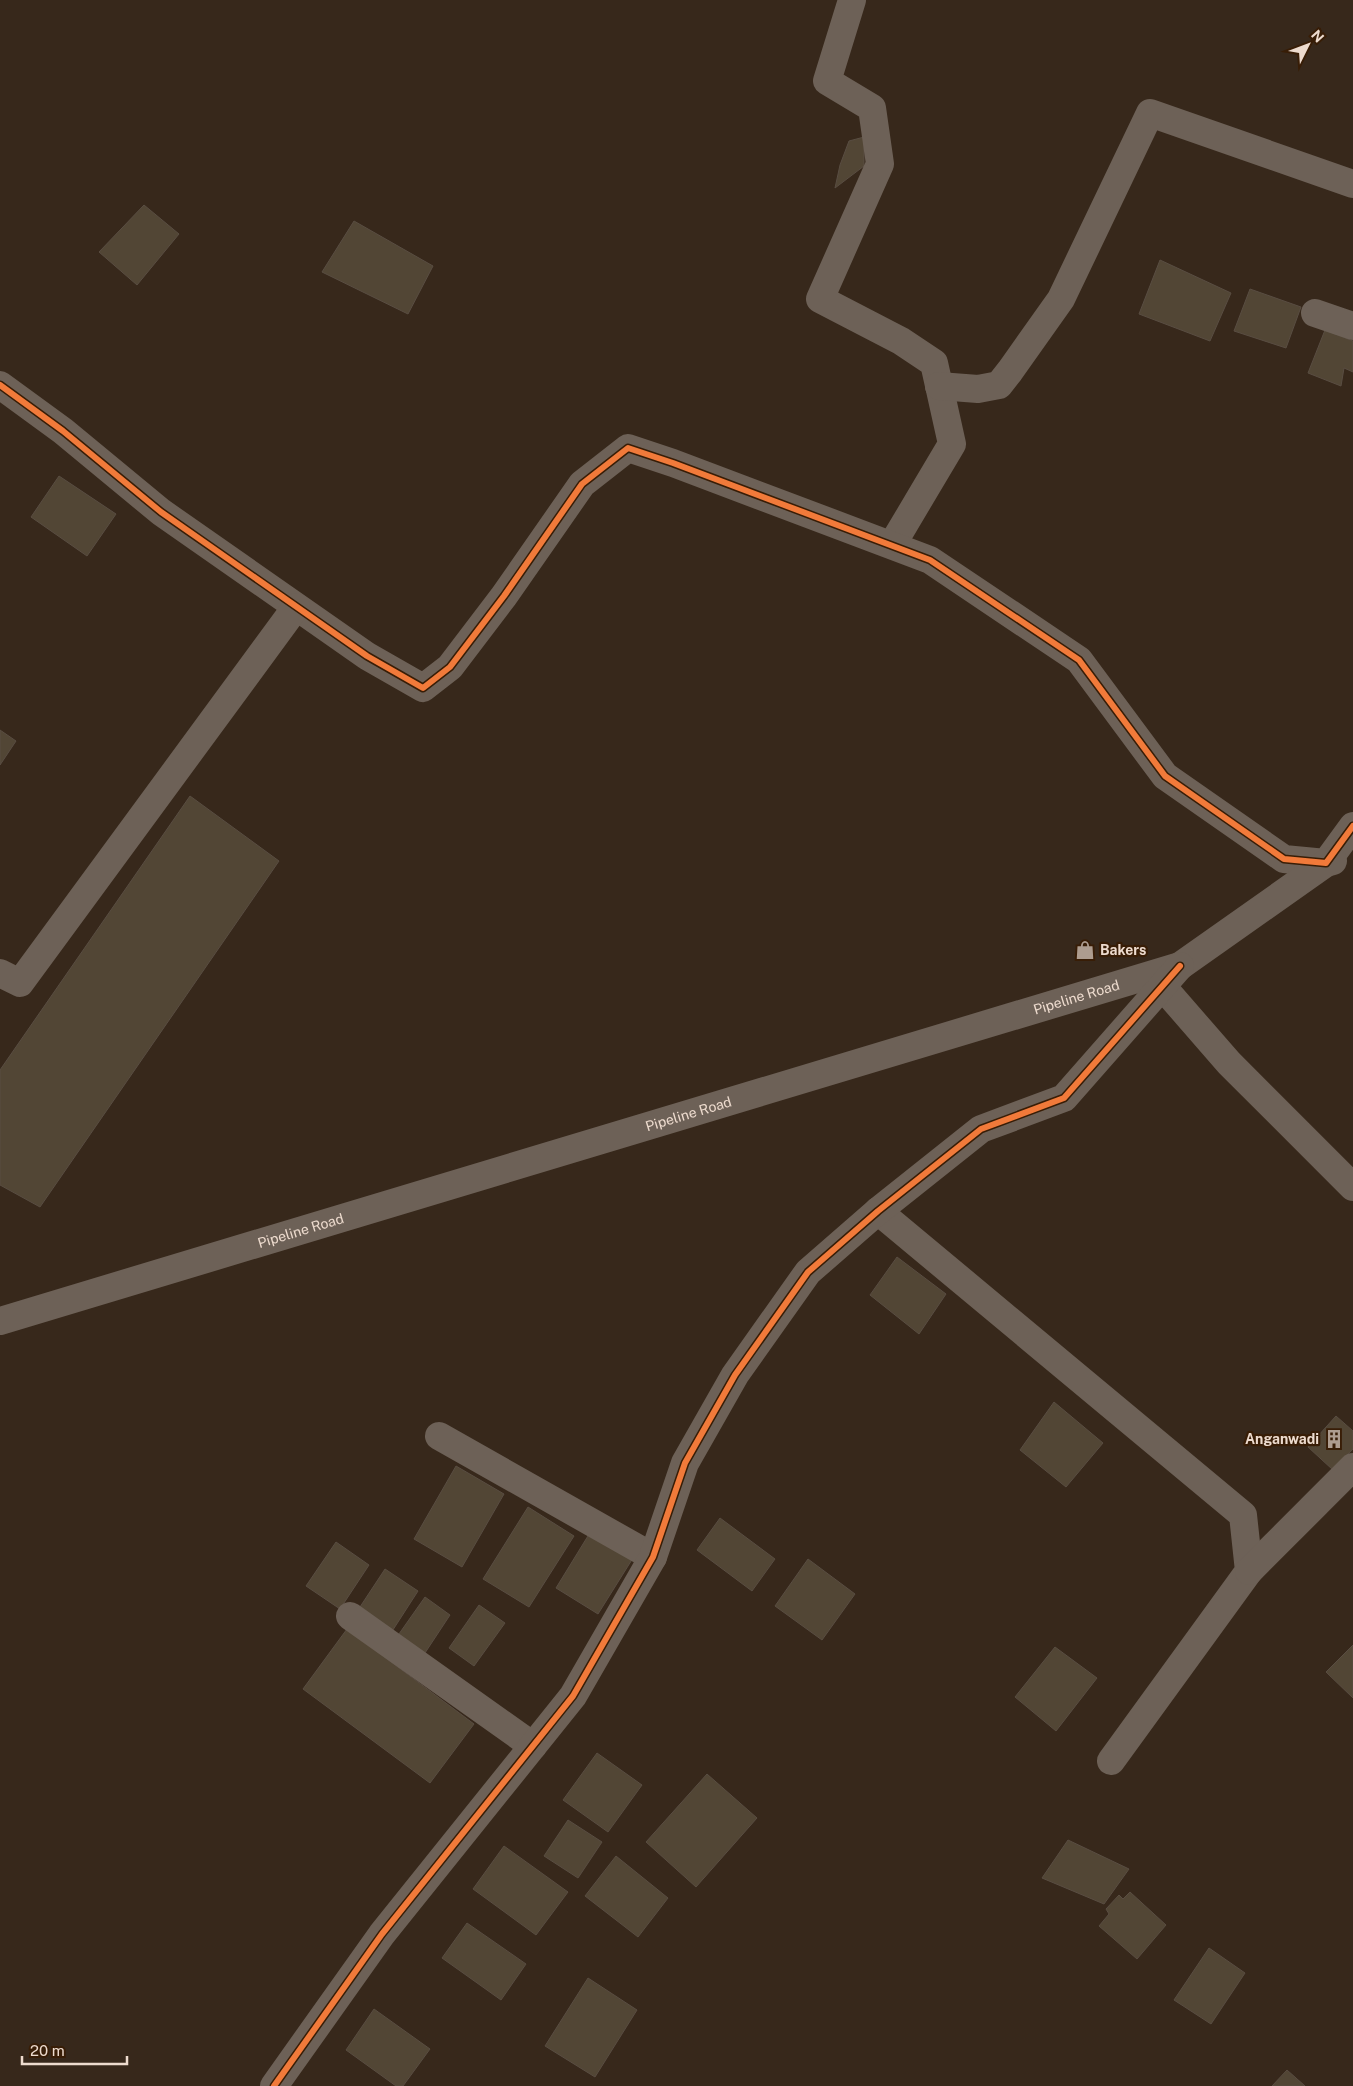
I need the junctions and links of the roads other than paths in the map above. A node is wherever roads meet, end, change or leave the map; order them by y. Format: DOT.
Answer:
graph roads {
  1 [pos="852,0"];
  2 [pos="1353,184"];
  3 [pos="1315,313"];
  4 [pos="1353,326"];
  5 [pos="0,384"];
  6 [pos="939,386"];
  7 [pos="892,545"];
  8 [pos="296,607"];
  9 [pos="1353,826"];
  10 [pos="1353,858"];
  11 [pos="1326,863"];
  12 [pos="1180,966"];
  13 [pos="0,973"];
  14 [pos="1162,986"];
  15 [pos="1353,1186"];
  16 [pos="878,1211"];
  17 [pos="0,1321"];
  18 [pos="439,1436"];
  19 [pos="1353,1467"];
  20 [pos="653,1557"];
  21 [pos="1248,1571"];
  22 [pos="350,1616"];
  23 [pos="533,1746"];
  24 [pos="1111,1762"];
  25 [pos="274,2086"];
  1 -- 6 [label="street"];
  2 -- 6 [label="street"];
  3 -- 4 [label="street"];
  5 -- 8 [label="street"];
  6 -- 7 [label="street"];
  7 -- 8 [label="street"];
  7 -- 11 [label="street"];
  8 -- 13 [label="street"];
  9 -- 11 [label="street"];
  10 -- 11 [label="street, Pipeline Road"];
  11 -- 12 [label="street, Pipeline Road"];
  12 -- 14 [label="street"];
  12 -- 17 [label="street, Pipeline Road"];
  14 -- 15 [label="street"];
  14 -- 16 [label="street"];
  16 -- 20 [label="street"];
  16 -- 21 [label="street"];
  18 -- 20 [label="street"];
  19 -- 21 [label="street"];
  20 -- 23 [label="street"];
  21 -- 24 [label="street"];
  22 -- 23 [label="street"];
  23 -- 25 [label="street"];
}
